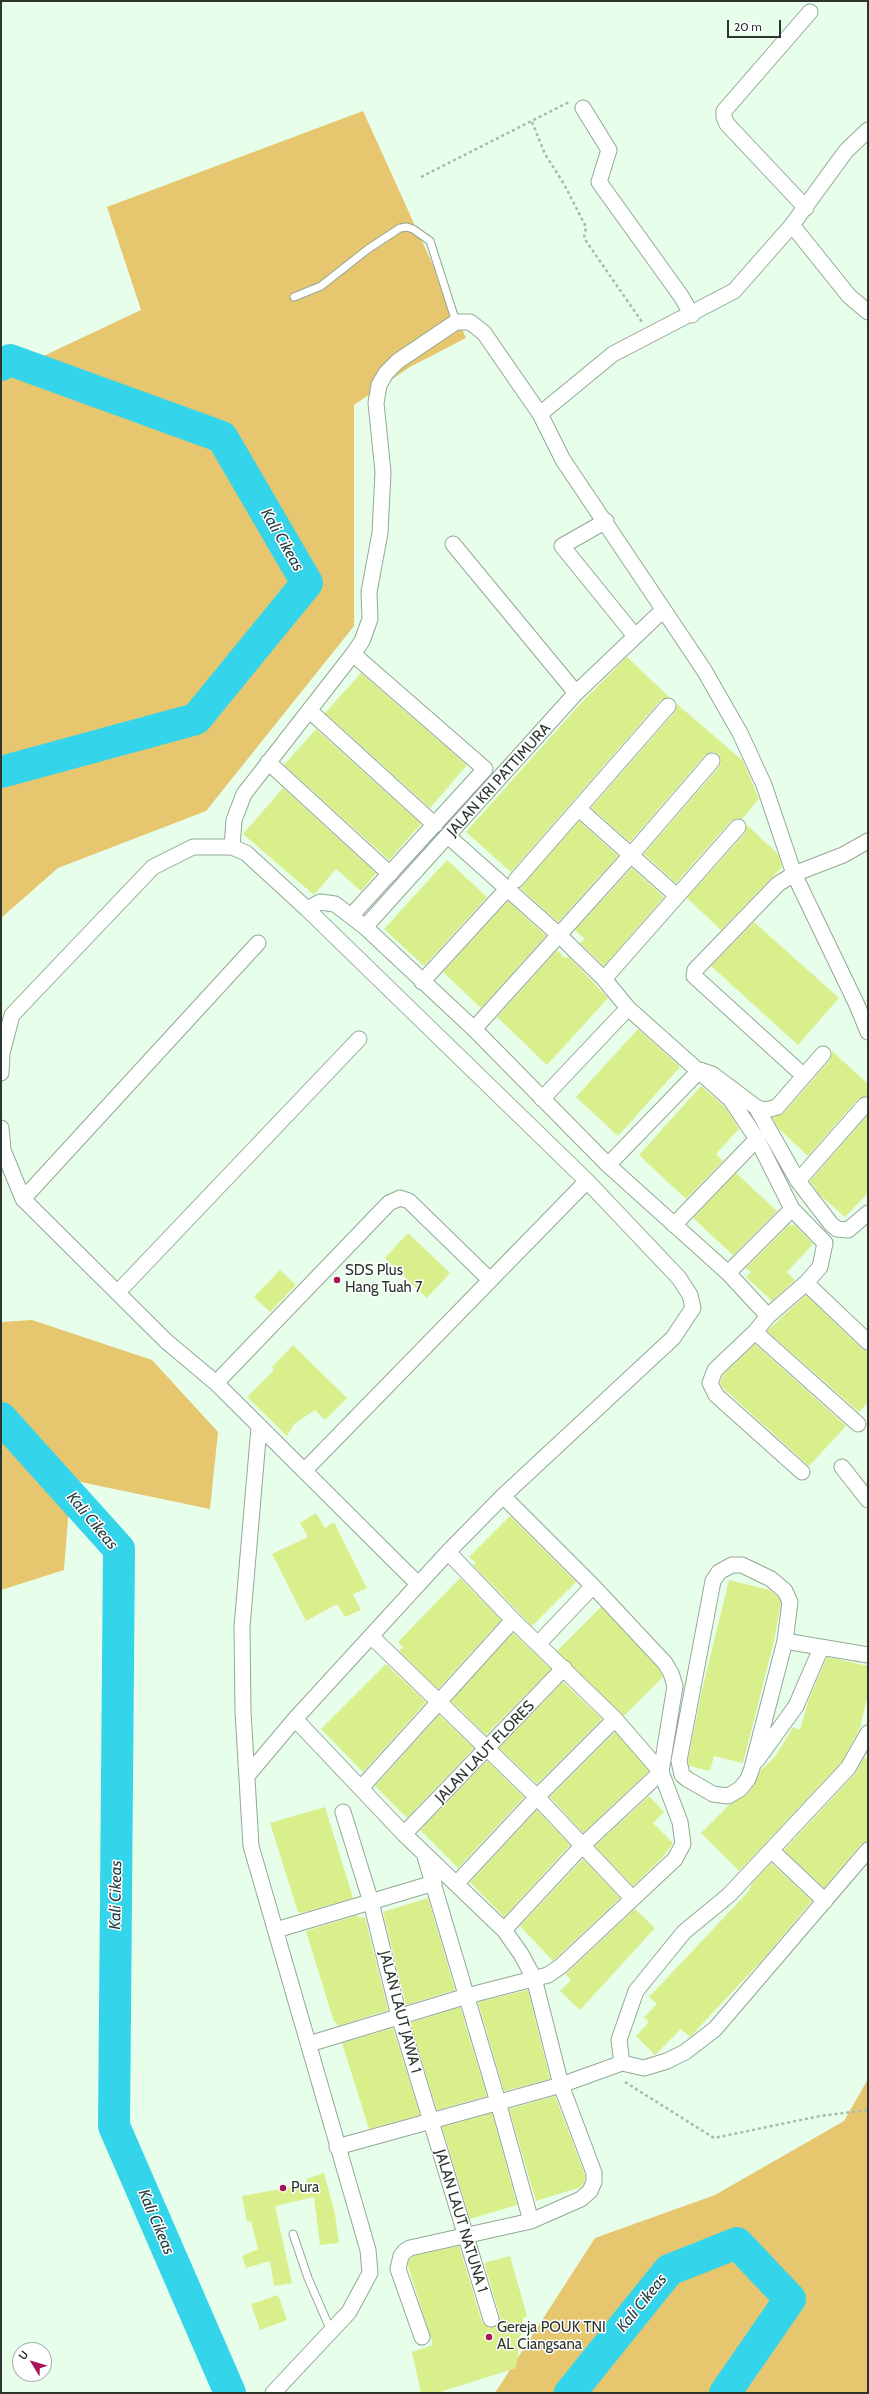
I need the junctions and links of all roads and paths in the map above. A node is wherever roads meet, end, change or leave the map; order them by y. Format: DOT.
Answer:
graph roads {
  1 [pos="810,12"];
  2 [pos="583,108"];
  3 [pos="532,122"];
  4 [pos="868,130"];
  5 [pos="421,177"];
  6 [pos="806,208"];
  7 [pos="792,225"];
  8 [pos="294,297"];
  9 [pos="868,312"];
  10 [pos="692,315"];
  11 [pos="456,322"];
  12 [pos="651,335"];
  13 [pos="540,414"];
  14 [pos="606,521"];
  15 [pos="453,544"];
  16 [pos="662,610"];
  17 [pos="635,636"];
  18 [pos="353,654"];
  19 [pos="576,694"];
  20 [pos="668,706"];
  21 [pos="310,711"];
  22 [pos="712,761"];
  23 [pos="268,762"];
  24 [pos="579,809"];
  25 [pos="435,825"];
  26 [pos="738,827"];
  27 [pos="448,836"];
  28 [pos="868,842"];
  29 [pos="232,847"];
  30 [pos="631,855"];
  31 [pos="390,874"];
  32 [pos="794,874"];
  33 [pos="512,884"];
  34 [pos="677,896"];
  35 [pos="307,909"];
  36 [pos="351,916"];
  37 [pos="365,927"];
  38 [pos="559,935"];
  39 [pos="258,943"];
  40 [pos="604,979"];
  41 [pos="422,982"];
  42 [pos="628,1008"];
  43 [pos="474,1029"];
  44 [pos="868,1032"];
  45 [pos="359,1039"];
  46 [pos="823,1054"];
  47 [pos="700,1070"];
  48 [pos="1,1073"];
  49 [pos="804,1076"];
  50 [pos="542,1099"];
  51 [pos="865,1105"];
  52 [pos="756,1107"];
  53 [pos="1,1128"];
  54 [pos="757,1139"];
  55 [pos="608,1165"];
  56 [pos="587,1181"];
  57 [pos="798,1181"];
  58 [pos="23,1199"];
  59 [pos="792,1209"];
  60 [pos="868,1213"];
  61 [pos="674,1225"];
  62 [pos="728,1273"];
  63 [pos="490,1280"];
  64 [pos="806,1283"];
  65 [pos="118,1292"];
  66 [pos="768,1316"];
  67 [pos="755,1332"];
  68 [pos="868,1342"];
  69 [pos="216,1383"];
  70 [pos="858,1424"];
  71 [pos="259,1427"];
  72 [pos="842,1467"];
  73 [pos="305,1470"];
  74 [pos="802,1472"];
  75 [pos="503,1496"];
  76 [pos="868,1500"];
  77 [pos="448,1552"];
  78 [pos="418,1584"];
  79 [pos="593,1586"];
  80 [pos="513,1620"];
  81 [pos="372,1637"];
  82 [pos="785,1641"];
  83 [pos="539,1643"];
  84 [pos="820,1648"];
  85 [pos="868,1655"];
  86 [pos="564,1668"];
  87 [pos="438,1702"];
  88 [pos="296,1719"];
  89 [pos="615,1719"];
  90 [pos="868,1733"];
  91 [pos="487,1751"];
  92 [pos="752,1768"];
  93 [pos="661,1772"];
  94 [pos="247,1776"];
  95 [pos="361,1788"];
  96 [pos="537,1797"];
  97 [pos="343,1812"];
  98 [pos="404,1834"];
  99 [pos="583,1845"];
  100 [pos="771,1850"];
  101 [pos="868,1850"];
  102 [pos="424,1851"];
  103 [pos="434,1882"];
  104 [pos="457,1883"];
  105 [pos="632,1898"];
  106 [pos="825,1900"];
  107 [pos="371,1902"];
  108 [pos="276,1930"];
  109 [pos="504,1930"];
  110 [pos="534,1978"];
  111 [pos="466,1996"];
  112 [pos="400,2016"];
  113 [pos="308,2044"];
  114 [pos="622,2063"];
  115 [pos="606,2070"];
  116 [pos="561,2085"];
  117 [pos="498,2102"];
  118 [pos="868,2110"];
  119 [pos="431,2122"];
  120 [pos="340,2146"];
  121 [pos="531,2221"];
  122 [pos="293,2234"];
  123 [pos="464,2236"];
  124 [pos="491,2320"];
  125 [pos="331,2331"];
  126 [pos="422,2337"];
  127 [pos="273,2393"];
  1 -- 6 [label="street"];
  2 -- 3 [label="path"];
  2 -- 10 [label="street"];
  3 -- 5 [label="path"];
  3 -- 12 [label="path"];
  4 -- 6 [label="street"];
  6 -- 7 [label="street"];
  7 -- 9 [label="street"];
  7 -- 10 [label="street"];
  8 -- 11 [label="lane"];
  10 -- 12 [label="street"];
  11 -- 13 [label="street"];
  11 -- 18 [label="street"];
  12 -- 13 [label="street"];
  13 -- 14 [label="street"];
  14 -- 16 [label="street"];
  14 -- 17 [label="street"];
  15 -- 19 [label="street"];
  16 -- 17 [label="street, JALAN KRI PATTIMURA"];
  16 -- 32 [label="street"];
  17 -- 19 [label="street, JALAN KRI PATTIMURA"];
  18 -- 21 [label="street"];
  18 -- 25 [label="street"];
  19 -- 27 [label="street, JALAN KRI PATTIMURA"];
  20 -- 24 [label="street"];
  21 -- 23 [label="street"];
  21 -- 25 [label="street"];
  22 -- 30 [label="street"];
  23 -- 29 [label="street"];
  23 -- 31 [label="street"];
  24 -- 30 [label="street"];
  24 -- 33 [label="street"];
  25 -- 31 [label="street"];
  26 -- 34 [label="street"];
  27 -- 33 [label="street"];
  27 -- 37 [label="street, JALAN KRI PATTIMURA"];
  28 -- 32 [label="street"];
  29 -- 35 [label="street"];
  29 -- 48 [label="street"];
  30 -- 34 [label="street"];
  30 -- 38 [label="street"];
  31 -- 36 [label="street"];
  32 -- 44 [label="street"];
  32 -- 49 [label="street"];
  33 -- 38 [label="street"];
  33 -- 41 [label="street"];
  34 -- 40 [label="street"];
  35 -- 36 [label="street"];
  35 -- 56 [label="street"];
  36 -- 37 [label="street"];
  37 -- 41 [label="street"];
  38 -- 40 [label="street"];
  38 -- 43 [label="street"];
  39 -- 58 [label="street"];
  40 -- 42 [label="street"];
  41 -- 43 [label="street"];
  42 -- 47 [label="street"];
  42 -- 50 [label="street"];
  43 -- 50 [label="street"];
  45 -- 65 [label="street"];
  46 -- 49 [label="street"];
  47 -- 52 [label="street"];
  47 -- 54 [label="street"];
  47 -- 55 [label="street"];
  49 -- 52 [label="street"];
  50 -- 55 [label="street"];
  51 -- 57 [label="street"];
  52 -- 57 [label="street"];
  53 -- 58 [label="street"];
  54 -- 59 [label="street"];
  54 -- 61 [label="street"];
  55 -- 61 [label="street"];
  56 -- 63 [label="street"];
  56 -- 75 [label="street"];
  57 -- 60 [label="street"];
  58 -- 65 [label="street"];
  59 -- 62 [label="street"];
  59 -- 64 [label="street"];
  61 -- 62 [label="street"];
  62 -- 66 [label="street"];
  63 -- 69 [label="street"];
  63 -- 73 [label="street"];
  64 -- 66 [label="street"];
  64 -- 68 [label="street"];
  65 -- 69 [label="street"];
  66 -- 67 [label="street"];
  67 -- 70 [label="street"];
  67 -- 74 [label="street"];
  69 -- 71 [label="street"];
  71 -- 73 [label="street"];
  71 -- 94 [label="street"];
  72 -- 76 [label="street"];
  73 -- 78 [label="street"];
  75 -- 77 [label="street"];
  75 -- 79 [label="street"];
  77 -- 78 [label="street"];
  77 -- 80 [label="street"];
  78 -- 81 [label="street"];
  79 -- 83 [label="street"];
  79 -- 93 [label="street"];
  80 -- 83 [label="street"];
  80 -- 87 [label="street"];
  81 -- 87 [label="street"];
  81 -- 88 [label="street"];
  82 -- 84 [label="street"];
  82 -- 92 [label="street"];
  82 -- 92 [label="street"];
  83 -- 86 [label="street"];
  84 -- 85 [label="street"];
  84 -- 92 [label="street"];
  86 -- 89 [label="street"];
  86 -- 91 [label="street, JALAN LAUT FLORES"];
  87 -- 91 [label="street"];
  87 -- 95 [label="street"];
  88 -- 94 [label="street"];
  88 -- 95 [label="street"];
  89 -- 93 [label="street"];
  89 -- 96 [label="street"];
  90 -- 100 [label="street"];
  91 -- 96 [label="street"];
  91 -- 98 [label="street, JALAN LAUT FLORES"];
  93 -- 99 [label="street"];
  93 -- 105 [label="street"];
  94 -- 108 [label="street"];
  95 -- 98 [label="street"];
  96 -- 99 [label="street"];
  96 -- 104 [label="street"];
  97 -- 107 [label="street, JALAN LAUT JAWA 1"];
  98 -- 102 [label="street"];
  99 -- 105 [label="street"];
  99 -- 109 [label="street"];
  100 -- 106 [label="street"];
  100 -- 114 [label="street"];
  101 -- 106 [label="street"];
  102 -- 103 [label="street"];
  102 -- 104 [label="street"];
  103 -- 107 [label="street"];
  103 -- 111 [label="street"];
  104 -- 109 [label="street"];
  105 -- 110 [label="street"];
  106 -- 114 [label="street"];
  107 -- 108 [label="street"];
  107 -- 112 [label="street, JALAN LAUT JAWA 1"];
  108 -- 113 [label="street"];
  109 -- 110 [label="street"];
  110 -- 111 [label="street"];
  110 -- 116 [label="street"];
  111 -- 112 [label="street"];
  111 -- 117 [label="street"];
  112 -- 113 [label="street"];
  112 -- 119 [label="street, JALAN LAUT JAWA 1"];
  113 -- 120 [label="street"];
  114 -- 115 [label="street"];
  115 -- 116 [label="street"];
  115 -- 118 [label="path"];
  116 -- 117 [label="street"];
  116 -- 121 [label="street"];
  117 -- 119 [label="street"];
  117 -- 121 [label="street"];
  119 -- 120 [label="street"];
  119 -- 123 [label="street, JALAN LAUT NATUNA 1"];
  120 -- 125 [label="street"];
  121 -- 123 [label="street"];
  122 -- 125 [label="lane"];
  123 -- 124 [label="street, JALAN LAUT NATUNA 1"];
  123 -- 126 [label="street"];
  125 -- 127 [label="street"];
}
